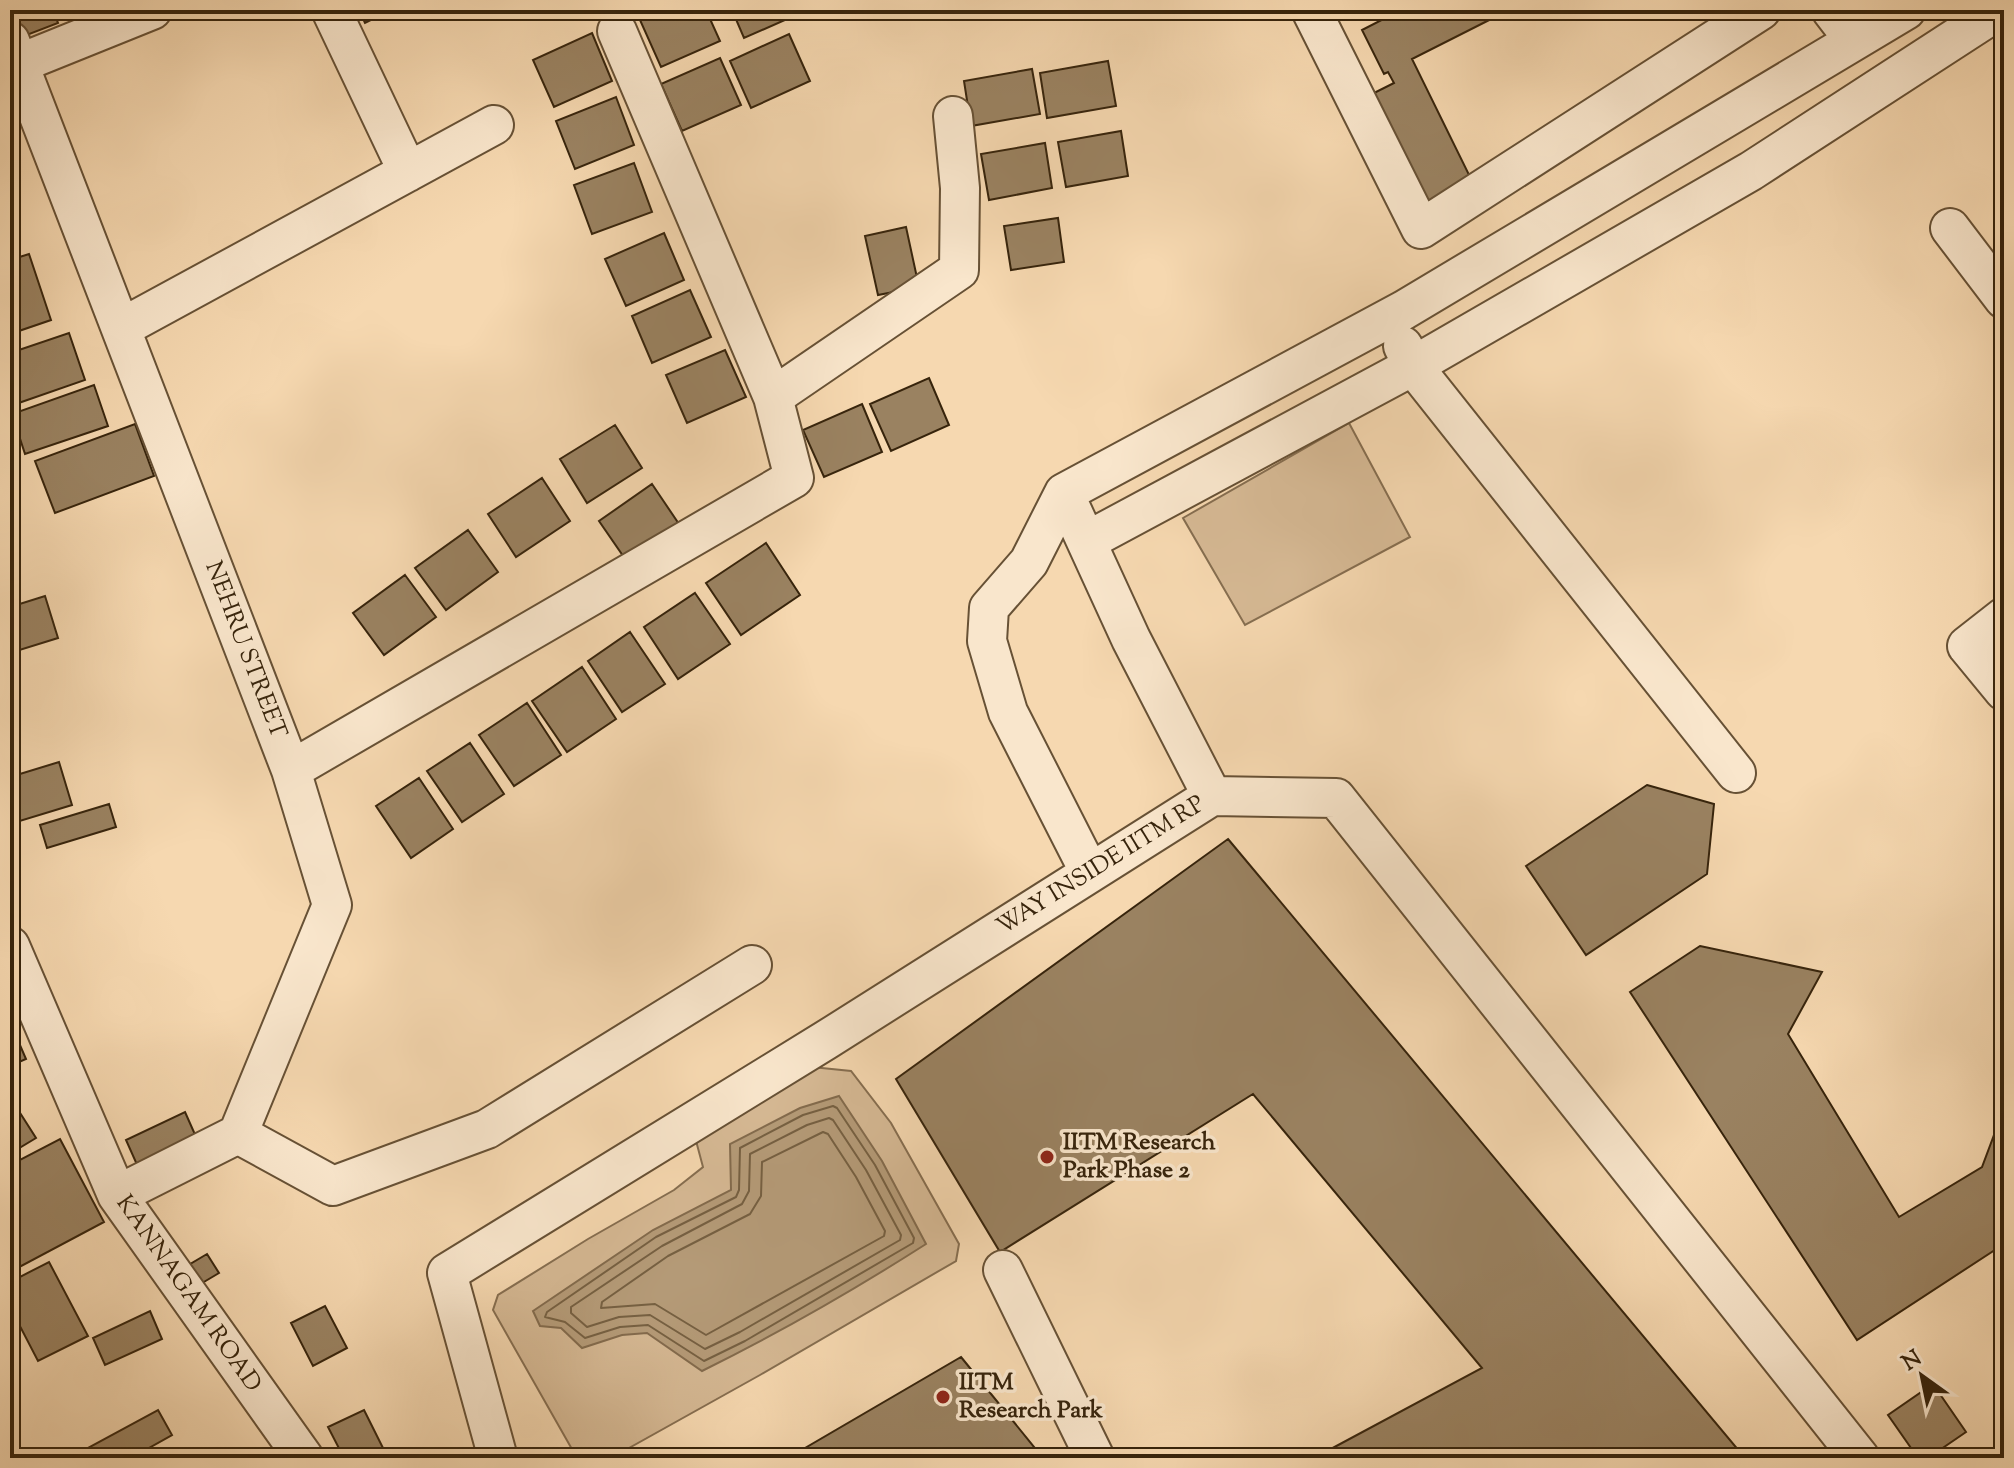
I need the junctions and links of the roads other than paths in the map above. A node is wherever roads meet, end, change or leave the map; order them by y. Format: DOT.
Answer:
graph roads {
  1 [pos="152,10"];
  2 [pos="331,10"];
  3 [pos="1311,10"];
  4 [pos="1761,10"];
  5 [pos="1831,10"];
  6 [pos="1906,10"];
  7 [pos="1999,10"];
  8 [pos="617,31"];
  9 [pos="1854,40"];
  10 [pos="14,52"];
  11 [pos="953,116"];
  12 [pos="494,125"];
  13 [pos="408,172"];
  14 [pos="1950,228"];
  15 [pos="2004,299"];
  16 [pos="1388,318"];
  17 [pos="123,327"];
  18 [pos="1413,366"];
  19 [pos="773,397"];
  20 [pos="1064,493"];
  21 [pos="1087,541"];
  22 [pos="2004,617"];
  23 [pos="2004,691"];
  24 [pos="291,770"];
  25 [pos="1736,773"];
  26 [pos="1212,796"];
  27 [pos="1090,873"];
  28 [pos="10,946"];
  29 [pos="752,965"];
  30 [pos="238,1134"];
  31 [pos="117,1195"];
  32 [pos="1003,1270"];
  33 [pos="304,1458"];
  34 [pos="498,1458"];
  35 [pos="1095,1458"];
  36 [pos="1860,1458"];
  1 -- 10 [label="street"];
  2 -- 13 [label="street"];
  3 -- 4 [label="street"];
  5 -- 9 [label="street"];
  6 -- 9 [label="street"];
  7 -- 18 [label="street"];
  8 -- 19 [label="street"];
  9 -- 16 [label="street"];
  10 -- 17 [label="street, NEHRU STREET"];
  11 -- 19 [label="street"];
  12 -- 13 [label="street"];
  13 -- 17 [label="street"];
  14 -- 15 [label="street"];
  16 -- 18 [label="street"];
  16 -- 20 [label="street"];
  17 -- 24 [label="street, NEHRU STREET"];
  18 -- 21 [label="street"];
  18 -- 25 [label="street"];
  19 -- 24 [label="street"];
  20 -- 21 [label="street, WAY INSIDE IITM RP"];
  20 -- 27 [label="street"];
  21 -- 26 [label="street, WAY INSIDE IITM RP"];
  22 -- 23 [label="street"];
  24 -- 30 [label="street, NEHRU STREET"];
  26 -- 27 [label="street, WAY INSIDE IITM RP"];
  26 -- 36 [label="street"];
  27 -- 34 [label="street, WAY INSIDE IITM RP"];
  28 -- 31 [label="street, KANNAGAM ROAD"];
  29 -- 30 [label="street"];
  30 -- 31 [label="street"];
  31 -- 33 [label="street, KANNAGAM ROAD"];
  32 -- 35 [label="street"];
}
